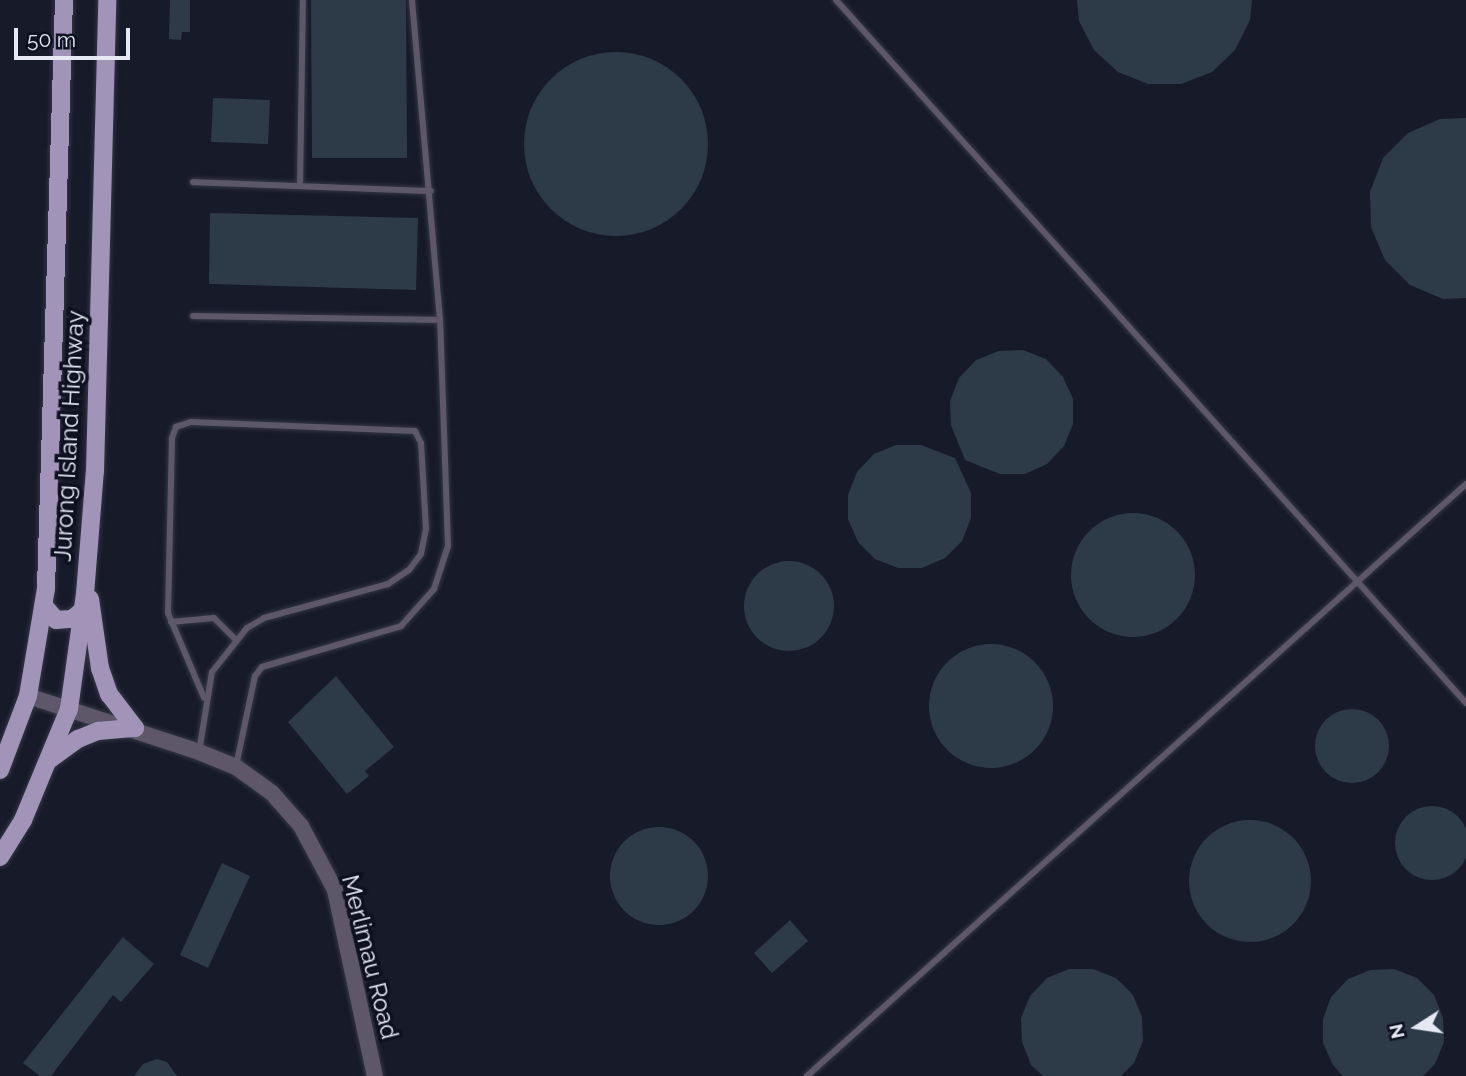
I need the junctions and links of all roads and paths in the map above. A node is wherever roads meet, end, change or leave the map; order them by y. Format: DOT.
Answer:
graph roads {
  1 [pos="64,0"];
  2 [pos="107,0"];
  3 [pos="303,0"];
  4 [pos="412,0"];
  5 [pos="836,0"];
  6 [pos="193,182"];
  7 [pos="300,187"];
  8 [pos="431,191"];
  9 [pos="192,316"];
  10 [pos="440,320"];
  11 [pos="1466,484"];
  12 [pos="87,575"];
  13 [pos="1356,584"];
  14 [pos="44,606"];
  15 [pos="83,610"];
  16 [pos="171,622"];
  17 [pos="236,640"];
  18 [pos="28,696"];
  19 [pos="204,698"];
  20 [pos="1466,704"];
  21 [pos="69,709"];
  22 [pos="135,728"];
  23 [pos="199,752"];
  24 [pos="47,762"];
  25 [pos="236,767"];
  26 [pos="0,770"];
  27 [pos="0,857"];
  28 [pos="375,1076"];
  29 [pos="807,1076"];
  1 -- 14 [label="main road, Jurong Island Highway"];
  2 -- 12 [label="main road, Jurong Island Highway"];
  3 -- 7 [label="lane"];
  4 -- 8 [label="lane"];
  5 -- 13 [label="lane"];
  6 -- 7 [label="lane"];
  7 -- 8 [label="lane"];
  8 -- 10 [label="lane"];
  9 -- 10 [label="lane"];
  10 -- 25 [label="lane"];
  11 -- 13 [label="lane"];
  12 -- 15 [label="main road, Jurong Island Highway"];
  12 -- 22 [label="main road"];
  13 -- 20 [label="lane"];
  13 -- 29 [label="lane"];
  14 -- 15 [label="main road"];
  14 -- 18 [label="main road, Jurong Island Highway"];
  15 -- 21 [label="main road, Jurong Island Highway"];
  16 -- 17 [label="lane"];
  16 -- 17 [label="lane"];
  16 -- 19 [label="lane"];
  17 -- 19 [label="lane"];
  18 -- 21 [label="street, Merlimau Road"];
  18 -- 26 [label="main road, Jurong Island Highway"];
  19 -- 23 [label="lane"];
  21 -- 22 [label="street, Merlimau Road"];
  21 -- 24 [label="main road, Jurong Island Highway"];
  22 -- 23 [label="street, Merlimau Road"];
  22 -- 24 [label="main road"];
  23 -- 25 [label="street, Merlimau Road"];
  24 -- 27 [label="main road, Jurong Island Highway"];
  25 -- 28 [label="street, Merlimau Road"];
}
